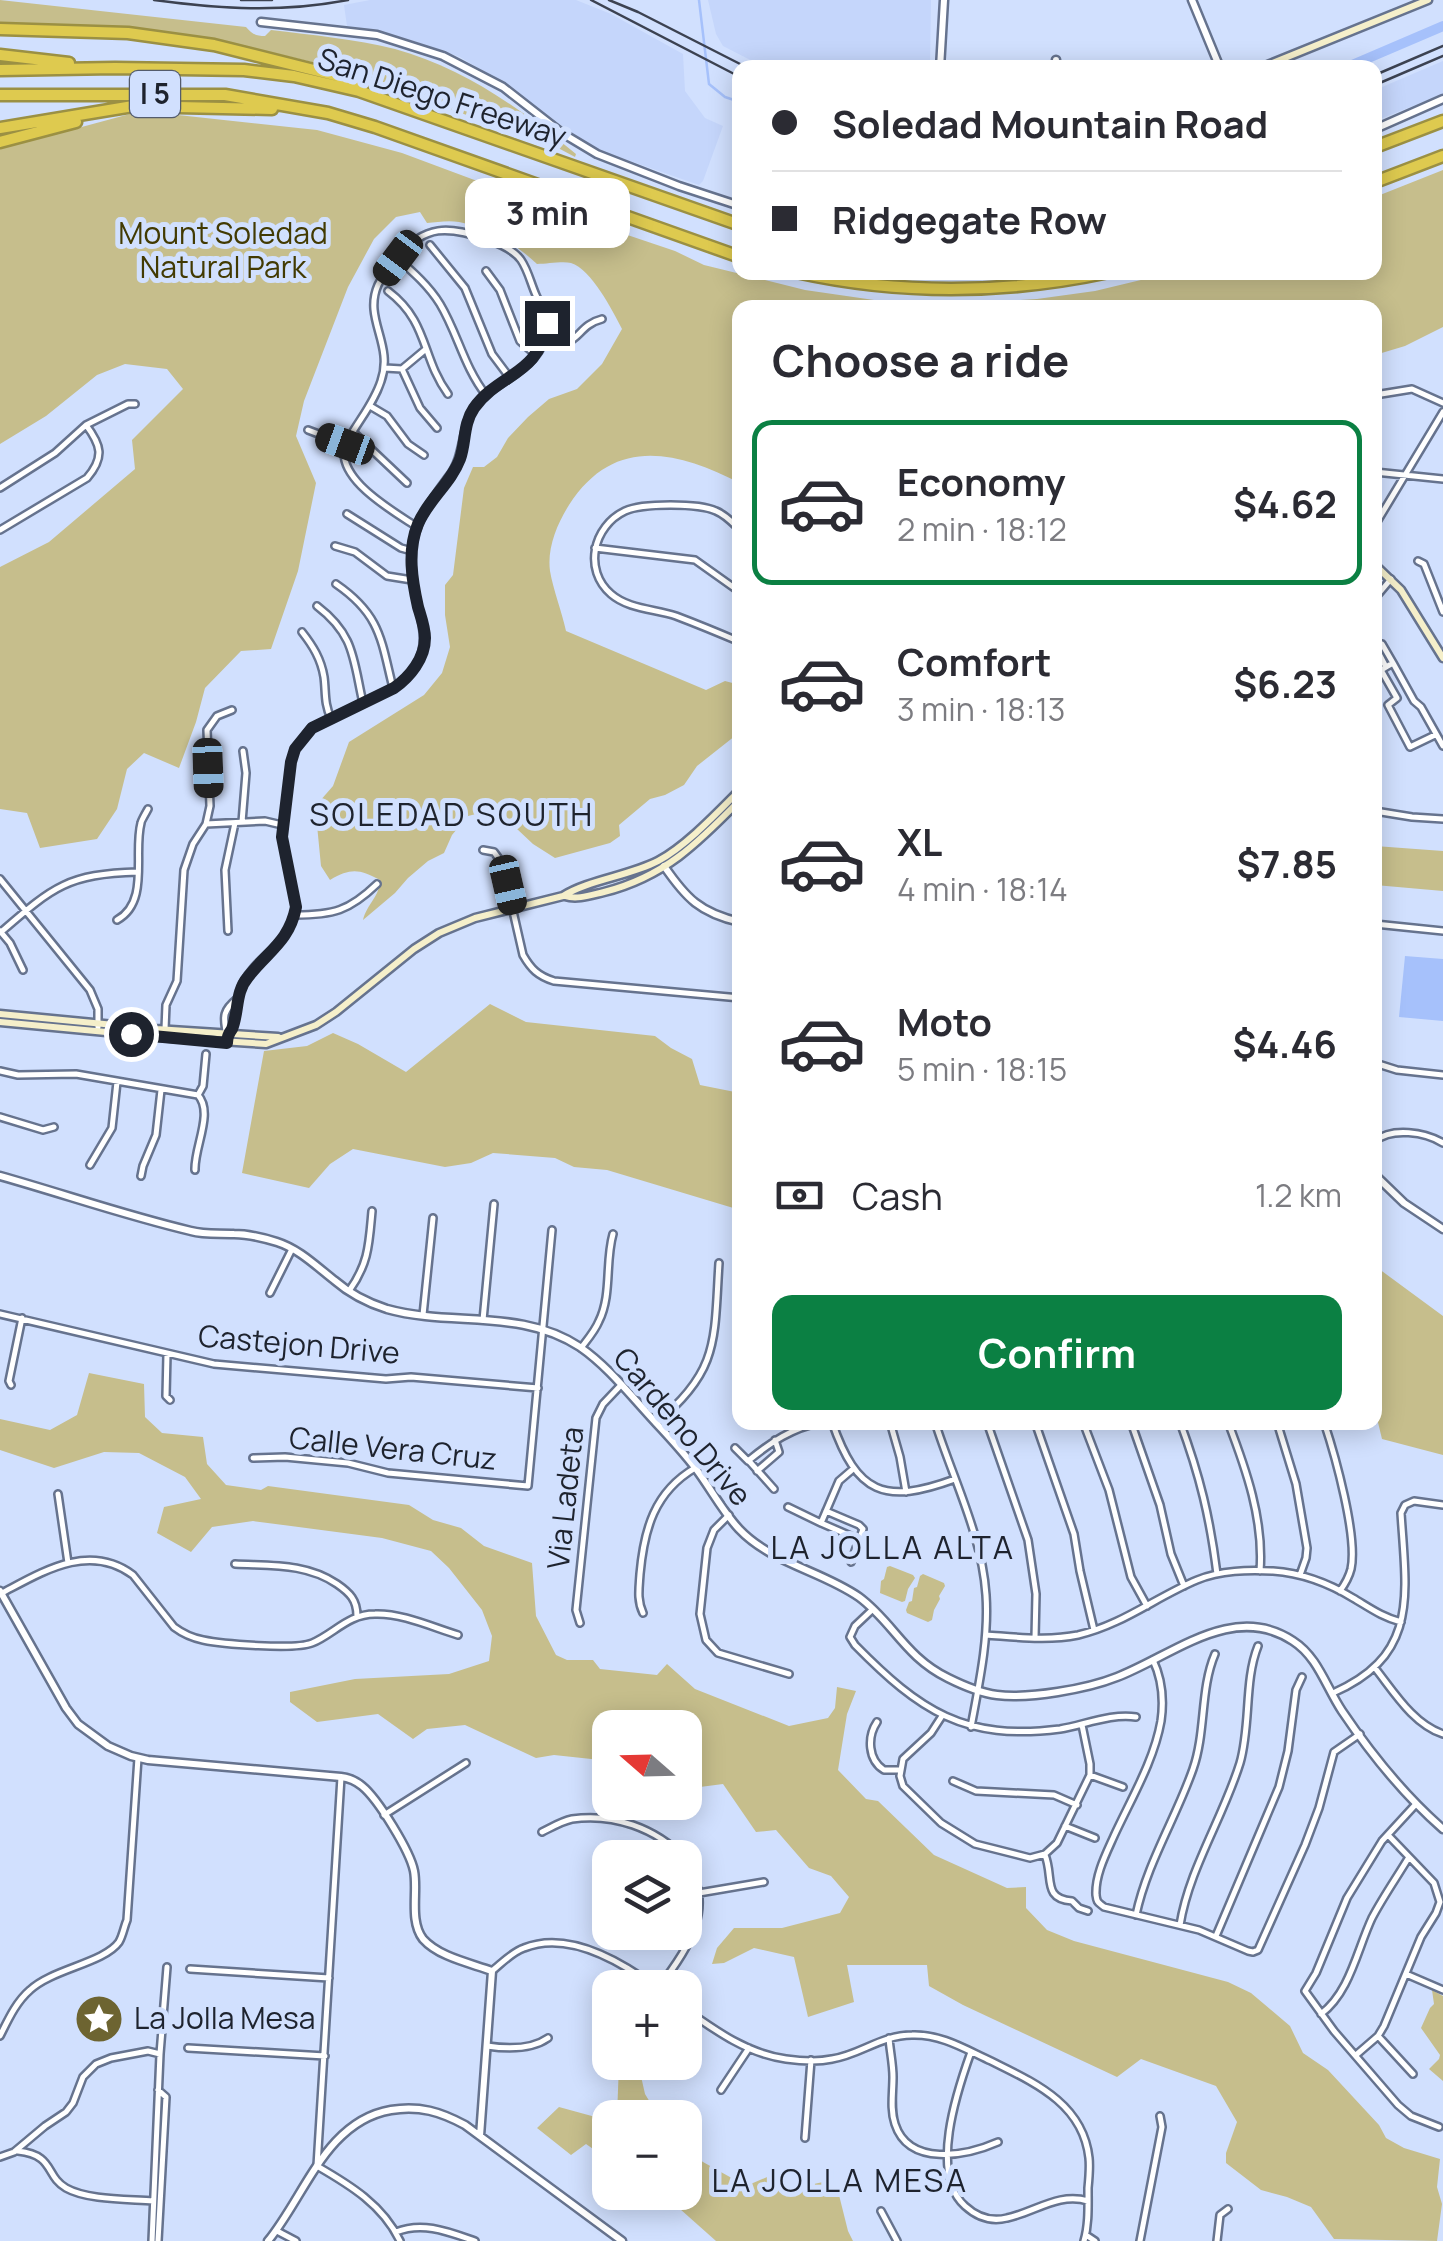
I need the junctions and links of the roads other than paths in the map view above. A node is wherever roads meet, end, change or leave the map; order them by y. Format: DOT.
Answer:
graph roads {
  1 [pos="944,0"];
  2 [pos="1192,0"];
  3 [pos="1428,0"];
  4 [pos="261,22"];
  5 [pos="0,29"];
  6 [pos="0,55"];
  7 [pos="940,60"];
  8 [pos="1215,60"];
  9 [pos="1280,60"];
  10 [pos="115,68"];
  11 [pos="0,70"];
  12 [pos="0,95"];
  13 [pos="1443,100"];
  14 [pos="394,104"];
  15 [pos="133,106"];
  16 [pos="308,109"];
  17 [pos="1443,121"];
  18 [pos="1382,125"];
  19 [pos="0,128"];
  20 [pos="0,142"];
  21 [pos="1382,144"];
  22 [pos="1443,156"];
  23 [pos="1382,179"];
  24 [pos="732,203"];
  25 [pos="732,221"];
  26 [pos="430,245"];
  27 [pos="732,254"];
  28 [pos="398,258"];
  29 [pos="486,271"];
  30 [pos="838,280"];
  31 [pos="1066,280"];
  32 [pos="388,291"];
  33 [pos="602,319"];
  34 [pos="545,340"];
  35 [pos="426,349"];
  36 [pos="536,356"];
  37 [pos="385,368"];
  38 [pos="402,369"];
  39 [pos="510,378"];
  40 [pos="448,394"];
  41 [pos="1382,394"];
  42 [pos="486,395"];
  43 [pos="1443,402"];
  44 [pos="135,404"];
  45 [pos="370,406"];
  46 [pos="1443,412"];
  47 [pos="86,425"];
  48 [pos="437,428"];
  49 [pos="308,430"];
  50 [pos="353,432"];
  51 [pos="345,444"];
  52 [pos="424,456"];
  53 [pos="1382,473"];
  54 [pos="1405,476"];
  55 [pos="1443,480"];
  56 [pos="408,483"];
  57 [pos="0,488"];
  58 [pos="1382,513"];
  59 [pos="347,514"];
  60 [pos="732,522"];
  61 [pos="417,527"];
  62 [pos="0,530"];
  63 [pos="335,546"];
  64 [pos="595,548"];
  65 [pos="412,551"];
  66 [pos="1418,562"];
  67 [pos="1382,571"];
  68 [pos="1391,578"];
  69 [pos="412,580"];
  70 [pos="336,584"];
  71 [pos="732,586"];
  72 [pos="1382,589"];
  73 [pos="317,606"];
  74 [pos="1443,612"];
  75 [pos="302,632"];
  76 [pos="732,639"];
  77 [pos="1382,644"];
  78 [pos="1443,658"];
  79 [pos="1390,665"];
  80 [pos="1382,669"];
  81 [pos="1382,672"];
  82 [pos="394,688"];
  83 [pos="363,703"];
  84 [pos="232,710"];
  85 [pos="331,718"];
  86 [pos="1436,734"];
  87 [pos="1443,746"];
  88 [pos="242,751"];
  89 [pos="732,798"];
  90 [pos="732,808"];
  91 [pos="148,809"];
  92 [pos="1382,812"];
  93 [pos="1443,819"];
  94 [pos="239,822"];
  95 [pos="206,824"];
  96 [pos="282,826"];
  97 [pos="483,850"];
  98 [pos="662,864"];
  99 [pos="138,872"];
  100 [pos="0,879"];
  101 [pos="377,884"];
  102 [pos="513,908"];
  103 [pos="25,911"];
  104 [pos="294,915"];
  105 [pos="118,920"];
  106 [pos="732,920"];
  107 [pos="1382,925"];
  108 [pos="0,931"];
  109 [pos="228,931"];
  110 [pos="1443,931"];
  111 [pos="24,970"];
  112 [pos="732,997"];
  113 [pos="0,1014"];
  114 [pos="0,1022"];
  115 [pos="98,1026"];
  116 [pos="165,1029"];
  117 [pos="227,1039"];
  118 [pos="206,1054"];
  119 [pos="1382,1066"];
  120 [pos="0,1071"];
  121 [pos="1443,1075"];
  122 [pos="117,1082"];
  123 [pos="161,1090"];
  124 [pos="198,1095"];
  125 [pos="0,1117"];
  126 [pos="54,1128"];
  127 [pos="1382,1136"];
  128 [pos="1443,1144"];
  129 [pos="90,1165"];
  130 [pos="195,1170"];
  131 [pos="0,1176"];
  132 [pos="141,1176"];
  133 [pos="1382,1182"];
  134 [pos="494,1204"];
  135 [pos="372,1211"];
  136 [pos="433,1218"];
  137 [pos="1443,1229"];
  138 [pos="552,1230"];
  139 [pos="614,1234"];
  140 [pos="292,1249"];
  141 [pos="718,1263"];
  142 [pos="349,1291"];
  143 [pos="270,1293"];
  144 [pos="0,1314"];
  145 [pos="423,1315"];
  146 [pos="22,1318"];
  147 [pos="482,1320"];
  148 [pos="542,1328"];
  149 [pos="581,1348"];
  150 [pos="167,1353"];
  151 [pos="11,1385"];
  152 [pos="622,1385"];
  153 [pos="538,1388"];
  154 [pos="170,1400"];
  155 [pos="656,1423"];
  156 [pos="796,1430"];
  157 [pos="834,1430"];
  158 [pos="892,1430"];
  159 [pos="938,1430"];
  160 [pos="990,1430"];
  161 [pos="1038,1430"];
  162 [pos="1086,1430"];
  163 [pos="1135,1430"];
  164 [pos="1183,1430"];
  165 [pos="1231,1430"];
  166 [pos="1280,1430"];
  167 [pos="1326,1430"];
  168 [pos="775,1440"];
  169 [pos="735,1448"];
  170 [pos="253,1458"];
  171 [pos="748,1461"];
  172 [pos="695,1468"];
  173 [pos="853,1469"];
  174 [pos="757,1471"];
  175 [pos="955,1480"];
  176 [pos="774,1488"];
  177 [pos="906,1492"];
  178 [pos="58,1494"];
  179 [pos="1443,1504"];
  180 [pos="788,1508"];
  181 [pos="826,1511"];
  182 [pos="729,1515"];
  183 [pos="821,1523"];
  184 [pos="860,1540"];
  185 [pos="68,1562"];
  186 [pos="851,1562"];
  187 [pos="235,1564"];
  188 [pos="1260,1570"];
  189 [pos="1217,1574"];
  190 [pos="1300,1576"];
  191 [pos="1184,1586"];
  192 [pos="1340,1591"];
  193 [pos="1,1592"];
  194 [pos="1146,1606"];
  195 [pos="872,1609"];
  196 [pos="643,1612"];
  197 [pos="357,1616"];
  198 [pos="1401,1622"];
  199 [pos="580,1623"];
  200 [pos="1094,1630"];
  201 [pos="458,1635"];
  202 [pos="986,1635"];
  203 [pos="1035,1638"];
  204 [pos="1258,1646"];
  205 [pos="1215,1654"];
  206 [pos="1154,1660"];
  207 [pos="1375,1668"];
  208 [pos="789,1674"];
  209 [pos="1302,1677"];
  210 [pos="977,1689"];
  211 [pos="1333,1693"];
  212 [pos="942,1716"];
  213 [pos="1136,1717"];
  214 [pos="877,1722"];
  215 [pos="1082,1725"];
  216 [pos="971,1727"];
  217 [pos="1360,1734"];
  218 [pos="1443,1734"];
  219 [pos="138,1758"];
  220 [pos="466,1763"];
  221 [pos="900,1770"];
  222 [pos="1090,1774"];
  223 [pos="342,1776"];
  224 [pos="953,1781"];
  225 [pos="1123,1786"];
  226 [pos="1416,1804"];
  227 [pos="1076,1805"];
  228 [pos="384,1815"];
  229 [pos="1065,1826"];
  230 [pos="1443,1829"];
  231 [pos="542,1832"];
  232 [pos="1388,1835"];
  233 [pos="1095,1838"];
  234 [pos="663,1840"];
  235 [pos="1045,1854"];
  236 [pos="1410,1857"];
  237 [pos="764,1882"];
  238 [pos="702,1893"];
  239 [pos="1088,1911"];
  240 [pos="1136,1915"];
  241 [pos="1180,1925"];
  242 [pos="1216,1936"];
  243 [pos="167,1967"];
  244 [pos="190,1969"];
  245 [pos="630,1970"];
  246 [pos="492,1972"];
  247 [pos="1406,1974"];
  248 [pos="330,1978"];
  249 [pos="1443,1990"];
  250 [pos="1321,2014"];
  251 [pos="702,2021"];
  252 [pos="0,2036"];
  253 [pos="1378,2036"];
  254 [pos="548,2038"];
  255 [pos="889,2038"];
  256 [pos="487,2046"];
  257 [pos="188,2048"];
  258 [pos="749,2048"];
  259 [pos="972,2052"];
  260 [pos="160,2054"];
  261 [pos="1356,2055"];
  262 [pos="325,2056"];
  263 [pos="812,2060"];
  264 [pos="1413,2074"];
  265 [pos="158,2090"];
  266 [pos="721,2090"];
  267 [pos="1160,2116"];
  268 [pos="1440,2127"];
  269 [pos="480,2136"];
  270 [pos="805,2138"];
  271 [pos="998,2142"];
  272 [pos="14,2152"];
  273 [pos="948,2154"];
  274 [pos="0,2157"];
  275 [pos="317,2166"];
  276 [pos="152,2201"];
  277 [pos="1088,2201"];
  278 [pos="1228,2209"];
  279 [pos="880,2212"];
  280 [pos="276,2231"];
  281 [pos="396,2232"];
  282 [pos="1085,2238"];
  283 [pos="155,2241"];
  284 [pos="268,2241"];
  285 [pos="296,2241"];
  286 [pos="400,2241"];
  287 [pos="475,2241"];
  288 [pos="622,2241"];
  289 [pos="896,2241"];
  290 [pos="1095,2241"];
  291 [pos="1140,2241"];
  292 [pos="1218,2241"];
  1 -- 7 [label="street"];
  2 -- 8 [label="street"];
  3 -- 9 [label="main road"];
  4 -- 24 [label="street"];
  5 -- 14 [label="highway"];
  6 -- 10 [label="highway"];
  10 -- 11 [label="highway, San Diego Freeway / I 5"];
  10 -- 14 [label="highway, San Diego Freeway / I 5"];
  12 -- 16 [label="highway, San Diego Freeway / I 5"];
  13 -- 18 [label="street"];
  14 -- 25 [label="highway, San Diego Freeway / I 5"];
  15 -- 16 [label="highway"];
  15 -- 19 [label="highway"];
  15 -- 20 [label="highway"];
  16 -- 27 [label="highway, San Diego Freeway / I 5"];
  17 -- 21 [label="highway"];
  22 -- 23 [label="highway"];
  26 -- 39 [label="street"];
  28 -- 34 [label="street"];
  28 -- 37 [label="street"];
  28 -- 42 [label="street"];
  29 -- 36 [label="street"];
  30 -- 31 [label="highway"];
  32 -- 35 [label="street"];
  33 -- 34 [label="street"];
  34 -- 36 [label="street"];
  35 -- 38 [label="street"];
  35 -- 40 [label="street"];
  36 -- 39 [label="street"];
  37 -- 38 [label="street"];
  37 -- 45 [label="street"];
  38 -- 48 [label="street"];
  39 -- 42 [label="street"];
  41 -- 43 [label="street"];
  42 -- 61 [label="street"];
  44 -- 47 [label="street"];
  45 -- 50 [label="street"];
  45 -- 52 [label="street"];
  46 -- 54 [label="street"];
  47 -- 57 [label="street"];
  47 -- 62 [label="street"];
  49 -- 51 [label="street"];
  50 -- 51 [label="street"];
  50 -- 56 [label="street"];
  51 -- 61 [label="street"];
  53 -- 54 [label="street"];
  54 -- 55 [label="street"];
  54 -- 58 [label="street"];
  59 -- 65 [label="street"];
  60 -- 64 [label="street"];
  61 -- 65 [label="street"];
  63 -- 69 [label="street"];
  64 -- 71 [label="street"];
  64 -- 76 [label="street"];
  65 -- 69 [label="street"];
  66 -- 74 [label="street"];
  67 -- 68 [label="main road"];
  68 -- 72 [label="street"];
  68 -- 78 [label="main road"];
  69 -- 82 [label="street"];
  70 -- 82 [label="street"];
  73 -- 83 [label="street"];
  75 -- 85 [label="street"];
  77 -- 79 [label="street"];
  79 -- 80 [label="street"];
  79 -- 86 [label="street"];
  81 -- 86 [label="street"];
  82 -- 83 [label="street"];
  83 -- 85 [label="street"];
  84 -- 95 [label="street"];
  85 -- 96 [label="street"];
  86 -- 87 [label="street"];
  88 -- 94 [label="street"];
  89 -- 98 [label="main road"];
  90 -- 98 [label="main road"];
  91 -- 99 [label="street"];
  92 -- 93 [label="street"];
  94 -- 95 [label="street"];
  94 -- 96 [label="street"];
  94 -- 109 [label="street"];
  95 -- 116 [label="street"];
  96 -- 104 [label="street"];
  97 -- 102 [label="street"];
  98 -- 102 [label="main road"];
  98 -- 106 [label="street"];
  99 -- 103 [label="street"];
  99 -- 105 [label="street"];
  100 -- 103 [label="street"];
  101 -- 104 [label="street"];
  102 -- 112 [label="street"];
  102 -- 117 [label="main road"];
  103 -- 108 [label="street"];
  103 -- 115 [label="street"];
  104 -- 117 [label="street"];
  107 -- 110 [label="street"];
  108 -- 111 [label="street"];
  113 -- 115 [label="main road"];
  114 -- 115 [label="main road"];
  115 -- 116 [label="main road"];
  115 -- 117 [label="main road"];
  116 -- 117 [label="main road"];
  118 -- 124 [label="street"];
  119 -- 121 [label="street"];
  120 -- 122 [label="street"];
  122 -- 123 [label="street"];
  122 -- 129 [label="street"];
  123 -- 124 [label="street"];
  123 -- 132 [label="street"];
  124 -- 130 [label="street"];
  125 -- 126 [label="street"];
  127 -- 128 [label="street"];
  131 -- 140 [label="street, Cardeno Drive"];
  133 -- 137 [label="street"];
  134 -- 147 [label="street"];
  135 -- 142 [label="street"];
  136 -- 145 [label="street"];
  138 -- 148 [label="street"];
  139 -- 149 [label="street"];
  140 -- 142 [label="street, Cardeno Drive"];
  140 -- 143 [label="street"];
  141 -- 155 [label="street"];
  142 -- 145 [label="street, Cardeno Drive"];
  144 -- 146 [label="street, Castejon Drive"];
  145 -- 147 [label="street, Cardeno Drive"];
  146 -- 150 [label="street, Castejon Drive"];
  146 -- 151 [label="street"];
  147 -- 148 [label="street, Cardeno Drive"];
  148 -- 149 [label="street, Cardeno Drive"];
  148 -- 153 [label="street"];
  149 -- 152 [label="street, Cardeno Drive"];
  150 -- 153 [label="street, Castejon Drive"];
  150 -- 154 [label="street"];
  152 -- 155 [label="street, Cardeno Drive"];
  152 -- 199 [label="street, Via Ladeta"];
  153 -- 170 [label="street, Calle Vera Cruz"];
  155 -- 172 [label="street, Cardeno Drive"];
  156 -- 168 [label="street"];
  157 -- 173 [label="street"];
  158 -- 177 [label="street"];
  159 -- 175 [label="street"];
  160 -- 203 [label="street"];
  161 -- 200 [label="street"];
  162 -- 194 [label="street"];
  163 -- 191 [label="street"];
  164 -- 189 [label="street"];
  165 -- 188 [label="street"];
  166 -- 190 [label="street"];
  167 -- 192 [label="street"];
  168 -- 171 [label="street"];
  168 -- 174 [label="street"];
  169 -- 171 [label="street"];
  171 -- 174 [label="street"];
  172 -- 182 [label="street, Cardeno Drive"];
  172 -- 196 [label="street"];
  173 -- 177 [label="street"];
  173 -- 181 [label="street"];
  174 -- 176 [label="street"];
  175 -- 177 [label="street"];
  175 -- 202 [label="street"];
  178 -- 185 [label="street"];
  179 -- 198 [label="street"];
  180 -- 183 [label="street"];
  181 -- 183 [label="street"];
  181 -- 184 [label="street"];
  182 -- 195 [label="street, Cardeno Drive"];
  182 -- 208 [label="street"];
  183 -- 184 [label="street"];
  184 -- 186 [label="street"];
  185 -- 193 [label="street"];
  185 -- 197 [label="street"];
  187 -- 197 [label="street"];
  188 -- 189 [label="street"];
  188 -- 190 [label="street"];
  189 -- 191 [label="street"];
  190 -- 192 [label="street"];
  191 -- 194 [label="street"];
  192 -- 198 [label="street"];
  193 -- 219 [label="street"];
  194 -- 200 [label="street"];
  195 -- 210 [label="street, Cardeno Drive"];
  195 -- 212 [label="street"];
  197 -- 201 [label="street"];
  198 -- 207 [label="street"];
  200 -- 203 [label="street"];
  202 -- 203 [label="street"];
  202 -- 210 [label="street"];
  204 -- 241 [label="street"];
  205 -- 240 [label="street"];
  206 -- 210 [label="street, Cardeno Drive"];
  206 -- 211 [label="street, Cardeno Drive"];
  206 -- 240 [label="street"];
  207 -- 211 [label="street"];
  207 -- 218 [label="street"];
  209 -- 242 [label="street"];
  210 -- 216 [label="street"];
  211 -- 217 [label="street, Cardeno Drive"];
  212 -- 216 [label="street"];
  212 -- 221 [label="street"];
  213 -- 215 [label="street"];
  214 -- 221 [label="street"];
  215 -- 216 [label="street"];
  215 -- 222 [label="street"];
  217 -- 226 [label="street, Cardeno Drive"];
  217 -- 242 [label="street"];
  219 -- 223 [label="street"];
  219 -- 252 [label="street"];
  220 -- 228 [label="street"];
  221 -- 235 [label="street"];
  222 -- 225 [label="street"];
  222 -- 227 [label="street"];
  223 -- 228 [label="street"];
  223 -- 248 [label="street"];
  224 -- 227 [label="street"];
  226 -- 230 [label="street, Cardeno Drive"];
  226 -- 232 [label="street"];
  227 -- 229 [label="street"];
  228 -- 246 [label="street"];
  229 -- 233 [label="street"];
  229 -- 235 [label="street"];
  231 -- 234 [label="street"];
  232 -- 236 [label="street"];
  232 -- 250 [label="street"];
  235 -- 239 [label="street"];
  236 -- 247 [label="street"];
  236 -- 250 [label="street"];
  237 -- 238 [label="street"];
  240 -- 241 [label="street"];
  241 -- 242 [label="street"];
  243 -- 260 [label="street"];
  244 -- 248 [label="street"];
  245 -- 246 [label="street"];
  246 -- 256 [label="street"];
  247 -- 249 [label="street"];
  247 -- 253 [label="street"];
  248 -- 262 [label="street"];
  250 -- 261 [label="street"];
  251 -- 258 [label="street"];
  253 -- 261 [label="street"];
  253 -- 264 [label="street"];
  254 -- 256 [label="street"];
  255 -- 259 [label="street"];
  255 -- 263 [label="street"];
  255 -- 273 [label="street"];
  256 -- 269 [label="street"];
  257 -- 262 [label="street"];
  258 -- 263 [label="street"];
  258 -- 266 [label="street"];
  259 -- 273 [label="street"];
  259 -- 277 [label="street"];
  260 -- 265 [label="street"];
  260 -- 272 [label="street"];
  261 -- 268 [label="street"];
  262 -- 275 [label="street"];
  263 -- 270 [label="street"];
  265 -- 276 [label="street"];
  265 -- 283 [label="street"];
  267 -- 291 [label="street"];
  269 -- 275 [label="street"];
  269 -- 288 [label="street"];
  271 -- 273 [label="street"];
  272 -- 274 [label="street"];
  272 -- 276 [label="street"];
  273 -- 277 [label="street"];
  275 -- 280 [label="street"];
  275 -- 281 [label="street"];
  276 -- 283 [label="street"];
  277 -- 282 [label="street"];
  278 -- 292 [label="street"];
  279 -- 289 [label="street"];
  280 -- 284 [label="street"];
  280 -- 285 [label="street"];
  281 -- 286 [label="street"];
  281 -- 287 [label="street"];
  282 -- 290 [label="street"];
}
